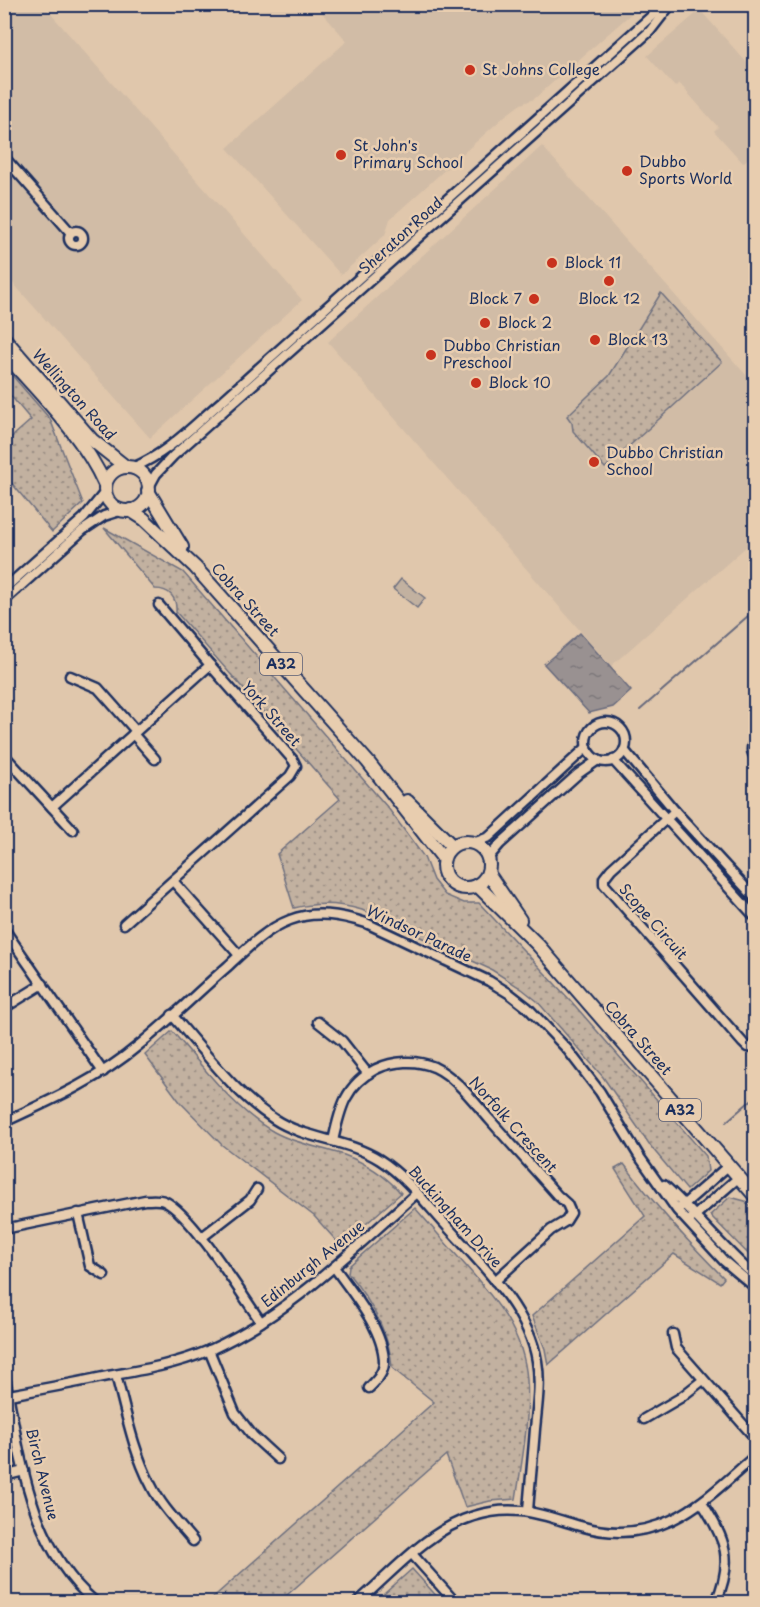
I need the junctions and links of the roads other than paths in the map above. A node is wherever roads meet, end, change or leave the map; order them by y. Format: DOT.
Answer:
graph roads {
  1 [pos="665,4"];
  2 [pos="672,4"];
  3 [pos="4,157"];
  4 [pos="71,233"];
  5 [pos="4,338"];
  6 [pos="4,353"];
  7 [pos="224,405"];
  8 [pos="129,467"];
  9 [pos="105,488"];
  10 [pos="149,489"];
  11 [pos="127,510"];
  12 [pos="195,567"];
  13 [pos="4,589"];
  14 [pos="4,601"];
  15 [pos="159,605"];
  16 [pos="210,665"];
  17 [pos="70,676"];
  18 [pos="135,732"];
  19 [pos="756,740"];
  20 [pos="587,747"];
  21 [pos="624,750"];
  22 [pos="4,755"];
  23 [pos="155,759"];
  24 [pos="756,759"];
  25 [pos="598,760"];
  26 [pos="613,760"];
  27 [pos="368,762"];
  28 [pos="52,807"];
  29 [pos="675,811"];
  30 [pos="666,820"];
  31 [pos="73,830"];
  32 [pos="473,843"];
  33 [pos="452,846"];
  34 [pos="443,858"];
  35 [pos="488,858"];
  36 [pos="488,873"];
  37 [pos="173,881"];
  38 [pos="477,885"];
  39 [pos="756,899"];
  40 [pos="756,918"];
  41 [pos="124,924"];
  42 [pos="4,929"];
  43 [pos="538,945"];
  44 [pos="239,955"];
  45 [pos="44,984"];
  46 [pos="4,1008"];
  47 [pos="172,1015"];
  48 [pos="318,1022"];
  49 [pos="756,1048"];
  50 [pos="103,1072"];
  51 [pos="368,1074"];
  52 [pos="4,1122"];
  53 [pos="333,1141"];
  54 [pos="728,1166"];
  55 [pos="652,1174"];
  56 [pos="738,1178"];
  57 [pos="257,1189"];
  58 [pos="756,1191"];
  59 [pos="417,1193"];
  60 [pos="756,1197"];
  61 [pos="685,1204"];
  62 [pos="677,1210"];
  63 [pos="78,1213"];
  64 [pos="695,1215"];
  65 [pos="687,1222"];
  66 [pos="4,1229"];
  67 [pos="201,1238"];
  68 [pos="334,1267"];
  69 [pos="104,1275"];
  70 [pos="756,1276"];
  71 [pos="495,1281"];
  72 [pos="756,1288"];
  73 [pos="261,1323"];
  74 [pos="673,1334"];
  75 [pos="209,1350"];
  76 [pos="4,1372"];
  77 [pos="116,1375"];
  78 [pos="703,1380"];
  79 [pos="369,1388"];
  80 [pos="9,1395"];
  81 [pos="644,1419"];
  82 [pos="756,1439"];
  83 [pos="756,1455"];
  84 [pos="278,1459"];
  85 [pos="24,1472"];
  86 [pos="4,1476"];
  87 [pos="702,1503"];
  88 [pos="528,1511"];
  89 [pos="193,1540"];
  90 [pos="412,1554"];
  91 [pos="95,1602"];
  92 [pos="358,1602"];
  93 [pos="455,1602"];
  94 [pos="716,1602"];
  1 -- 7 [label="street, Sheraton Road"];
  2 -- 7 [label="street, Sheraton Road"];
  3 -- 4 [label="street"];
  5 -- 8 [label="highway, Wellington Road / A32"];
  6 -- 9 [label="highway, Wellington Road / A32"];
  7 -- 8 [label="street, Sheraton Road"];
  7 -- 10 [label="street, Sheraton Road"];
  8 -- 9 [label="highway"];
  8 -- 10 [label="highway, A32"];
  9 -- 11 [label="highway, A32"];
  9 -- 13 [label="street"];
  10 -- 11 [label="highway"];
  10 -- 12 [label="highway, Cobra Street / A32"];
  11 -- 12 [label="highway, Cobra Street / A32"];
  11 -- 14 [label="street"];
  12 -- 27 [label="highway, Cobra Street / A32"];
  15 -- 16 [label="street"];
  16 -- 18 [label="street"];
  16 -- 37 [label="street, York Street"];
  17 -- 18 [label="street"];
  18 -- 23 [label="street"];
  18 -- 28 [label="street"];
  19 -- 24 [label="street"];
  20 -- 21 [label="street"];
  20 -- 25 [label="street"];
  20 -- 32 [label="street"];
  21 -- 26 [label="street"];
  21 -- 29 [label="street"];
  22 -- 28 [label="street"];
  25 -- 26 [label="street"];
  25 -- 35 [label="street"];
  26 -- 30 [label="street"];
  27 -- 33 [label="highway, Cobra Street / A32"];
  27 -- 34 [label="highway, Cobra Street / A32"];
  28 -- 31 [label="street"];
  29 -- 30 [label="street, Scope Circuit"];
  29 -- 39 [label="street"];
  30 -- 40 [label="street"];
  30 -- 49 [label="street, Scope Circuit"];
  32 -- 33 [label="highway"];
  32 -- 35 [label="highway"];
  33 -- 34 [label="highway"];
  34 -- 38 [label="highway, A32"];
  35 -- 36 [label="highway"];
  36 -- 38 [label="highway"];
  36 -- 43 [label="highway, Cobra Street / A32"];
  37 -- 41 [label="street, York Street"];
  37 -- 44 [label="street"];
  38 -- 43 [label="highway, Cobra Street / A32"];
  42 -- 45 [label="street"];
  43 -- 54 [label="highway, Cobra Street / A32"];
  44 -- 47 [label="street, Windsor Parade"];
  44 -- 55 [label="street, Windsor Parade"];
  45 -- 46 [label="street"];
  45 -- 50 [label="street"];
  47 -- 50 [label="street, Windsor Parade"];
  47 -- 53 [label="street, Buckingham Drive"];
  48 -- 51 [label="street"];
  50 -- 52 [label="street, Windsor Parade"];
  51 -- 53 [label="street, Norfolk Crescent"];
  51 -- 71 [label="street, Norfolk Crescent"];
  53 -- 59 [label="street, Buckingham Drive"];
  54 -- 56 [label="highway, Cobra Street / A32"];
  54 -- 61 [label="street"];
  55 -- 61 [label="street, Windsor Parade"];
  55 -- 62 [label="street, Windsor Parade"];
  56 -- 58 [label="highway, Cobra Street / A32"];
  56 -- 60 [label="highway, Cobra Street / A32"];
  56 -- 64 [label="street"];
  57 -- 67 [label="street"];
  59 -- 68 [label="street, Edinburgh Avenue"];
  59 -- 71 [label="street, Buckingham Drive"];
  61 -- 62 [label="street"];
  61 -- 64 [label="street, Windsor Parade"];
  62 -- 65 [label="street, Windsor Parade"];
  63 -- 66 [label="street"];
  63 -- 67 [label="street"];
  63 -- 69 [label="street"];
  64 -- 65 [label="street"];
  64 -- 70 [label="street, Windsor Parade"];
  65 -- 72 [label="street, Windsor Parade"];
  67 -- 73 [label="street"];
  68 -- 73 [label="street, Edinburgh Avenue"];
  68 -- 79 [label="street"];
  71 -- 88 [label="street, Buckingham Drive"];
  73 -- 75 [label="street, Edinburgh Avenue"];
  74 -- 78 [label="street"];
  75 -- 77 [label="street, Edinburgh Avenue"];
  75 -- 84 [label="street"];
  76 -- 80 [label="street, Birch Avenue"];
  77 -- 80 [label="street, Edinburgh Avenue"];
  77 -- 89 [label="street"];
  78 -- 81 [label="street"];
  78 -- 82 [label="street"];
  80 -- 85 [label="street, Birch Avenue"];
  83 -- 87 [label="street"];
  85 -- 86 [label="street"];
  85 -- 91 [label="street, Birch Avenue"];
  87 -- 88 [label="street"];
  87 -- 94 [label="street"];
  88 -- 90 [label="street"];
  90 -- 92 [label="street"];
  90 -- 93 [label="street"];
}
